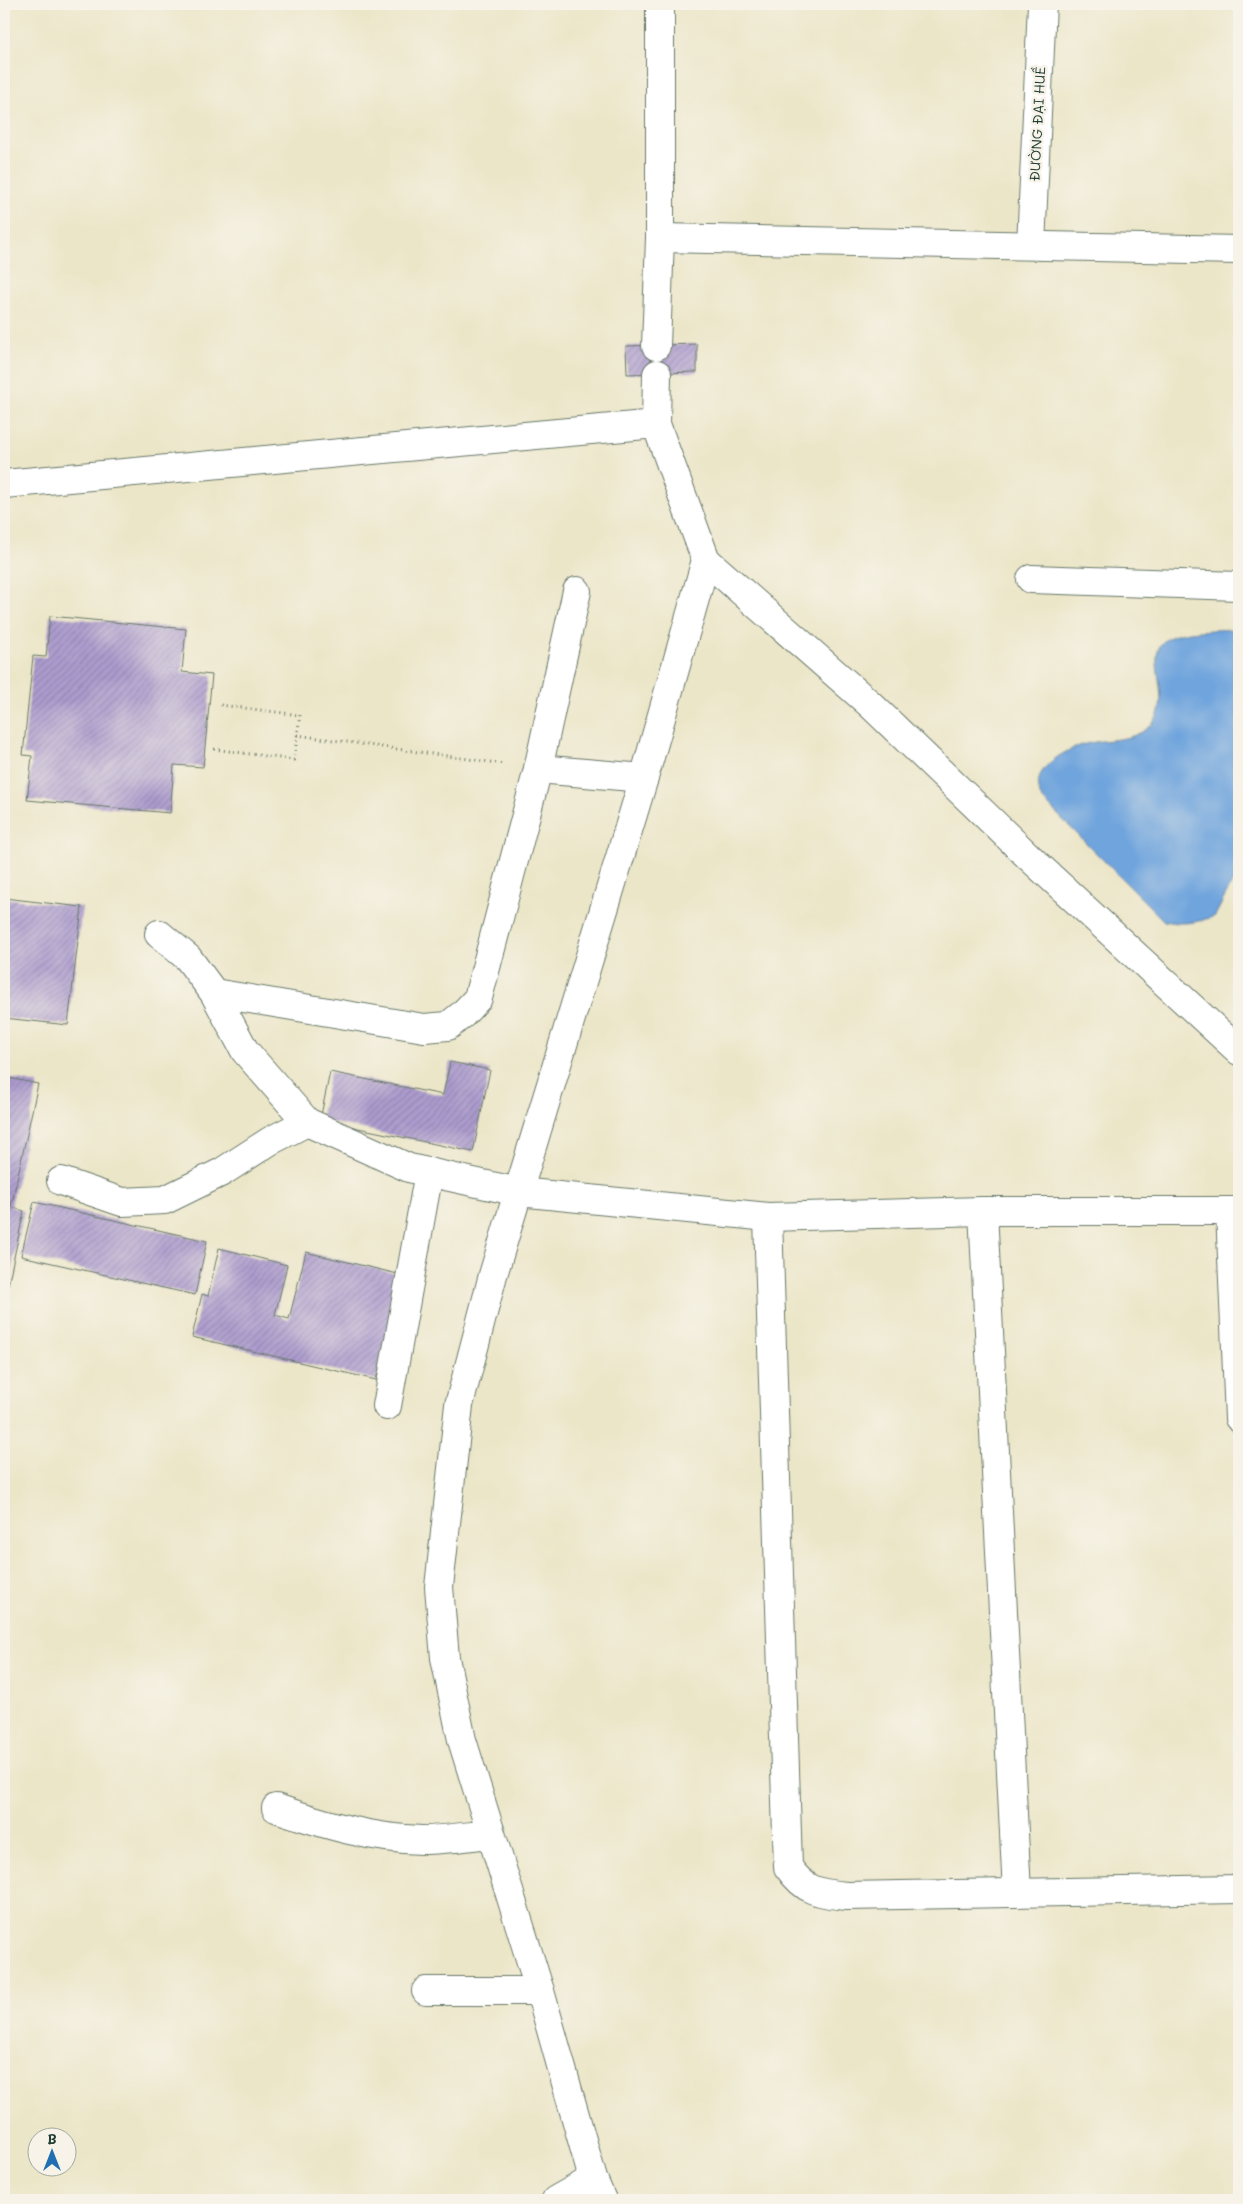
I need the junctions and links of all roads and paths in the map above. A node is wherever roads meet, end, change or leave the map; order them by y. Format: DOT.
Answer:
graph roads {
  1 [pos="660,4"];
  2 [pos="1042,4"];
  3 [pos="660,238"];
  4 [pos="1031,245"];
  5 [pos="1239,250"];
  6 [pos="656,346"];
  7 [pos="656,374"];
  8 [pos="656,424"];
  9 [pos="4,484"];
  10 [pos="706,560"];
  11 [pos="1031,579"];
  12 [pos="1239,586"];
  13 [pos="577,591"];
  14 [pos="220,705"];
  15 [pos="297,735"];
  16 [pos="214,749"];
  17 [pos="538,769"];
  18 [pos="644,778"];
  19 [pos="159,934"];
  20 [pos="214,993"];
  21 [pos="1239,1051"];
  22 [pos="307,1122"];
  23 [pos="430,1172"];
  24 [pos="62,1181"];
  25 [pos="519,1192"];
  26 [pos="983,1211"];
  27 [pos="1235,1211"];
  28 [pos="768,1216"];
  29 [pos="387,1406"];
  30 [pos="1239,1418"];
  31 [pos="276,1808"];
  32 [pos="491,1834"];
  33 [pos="1239,1889"];
  34 [pos="1017,1893"];
  35 [pos="426,1991"];
  36 [pos="540,1991"];
  37 [pos="598,2190"];
  38 [pos="556,2200"];
  1 -- 3 [label="street"];
  2 -- 4 [label="street, ĐƯỜNG ĐẠI HUỀ"];
  3 -- 4 [label="street"];
  3 -- 6 [label="street"];
  4 -- 5 [label="street"];
  7 -- 8 [label="street"];
  8 -- 9 [label="street"];
  8 -- 10 [label="street"];
  10 -- 18 [label="street"];
  10 -- 21 [label="street"];
  11 -- 12 [label="street"];
  13 -- 17 [label="street"];
  14 -- 15 [label="path"];
  15 -- 16 [label="path"];
  15 -- 17 [label="path"];
  17 -- 18 [label="street"];
  17 -- 20 [label="street"];
  18 -- 25 [label="street"];
  19 -- 20 [label="street"];
  20 -- 22 [label="street"];
  22 -- 23 [label="street"];
  22 -- 24 [label="street"];
  23 -- 25 [label="street"];
  23 -- 29 [label="street"];
  25 -- 28 [label="street"];
  25 -- 32 [label="street"];
  26 -- 27 [label="street"];
  26 -- 28 [label="street"];
  26 -- 34 [label="street"];
  27 -- 30 [label="street"];
  28 -- 34 [label="street"];
  31 -- 32 [label="street"];
  32 -- 36 [label="street"];
  33 -- 34 [label="street"];
  35 -- 36 [label="street"];
  36 -- 37 [label="street"];
  37 -- 38 [label="street"];
}
